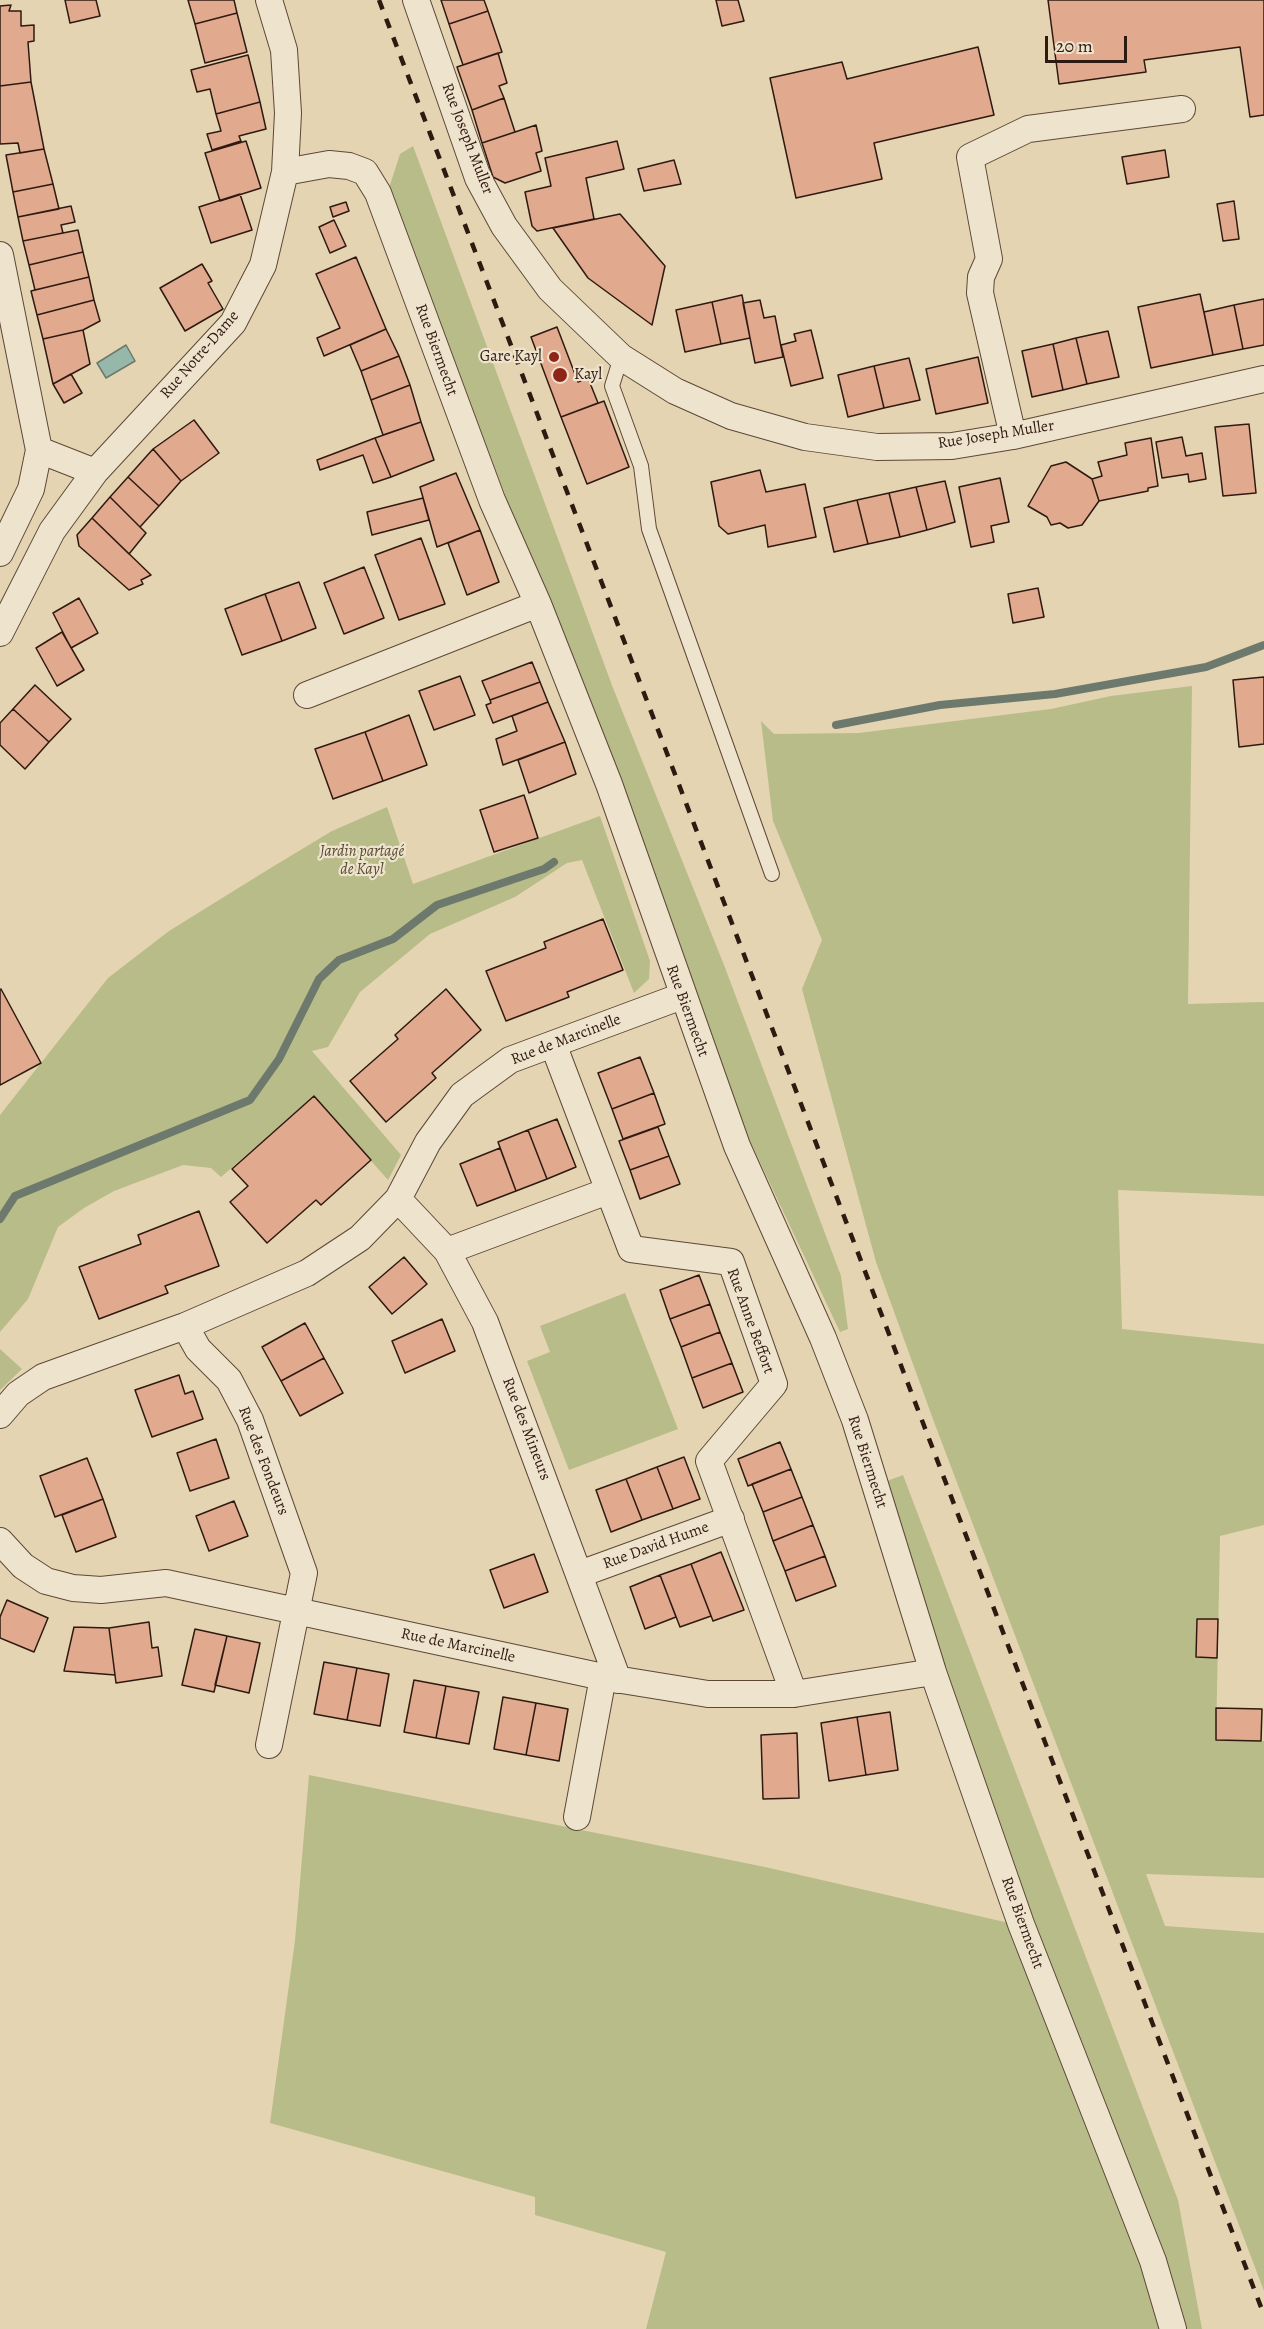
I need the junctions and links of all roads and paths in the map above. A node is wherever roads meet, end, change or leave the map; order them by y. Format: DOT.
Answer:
graph roads {
  1 [pos="269,0"];
  2 [pos="416,0"];
  3 [pos="1182,109"];
  4 [pos="285,172"];
  5 [pos="0,255"];
  6 [pos="621,357"];
  7 [pos="1264,379"];
  8 [pos="1013,436"];
  9 [pos="39,450"];
  10 [pos="94,472"];
  11 [pos="0,553"];
  12 [pos="538,604"];
  13 [pos="0,633"];
  14 [pos="307,695"];
  15 [pos="772,874"];
  16 [pos="682,996"];
  17 [pos="553,1044"];
  18 [pos="608,1191"];
  19 [pos="398,1199"];
  20 [pos="447,1251"];
  21 [pos="185,1326"];
  22 [pos="0,1415"];
  23 [pos="731,1519"];
  24 [pos="0,1541"];
  25 [pos="580,1574"];
  26 [pos="297,1611"];
  27 [pos="933,1672"];
  28 [pos="610,1679"];
  29 [pos="794,1694"];
  30 [pos="268,1745"];
  31 [pos="577,1817"];
  32 [pos="1173,2329"];
  1 -- 4 [label="street, Rue Notre-Dame"];
  2 -- 6 [label="street, Rue Joseph Muller"];
  3 -- 8 [label="street"];
  4 -- 10 [label="street, Rue Notre-Dame"];
  4 -- 12 [label="street, Rue Biermecht"];
  5 -- 9 [label="street"];
  6 -- 8 [label="street, Rue Joseph Muller"];
  6 -- 15 [label="lane"];
  7 -- 8 [label="street, Rue Joseph Muller"];
  9 -- 10 [label="street"];
  9 -- 11 [label="street"];
  10 -- 13 [label="street, Rue Notre-Dame"];
  12 -- 14 [label="street"];
  12 -- 16 [label="street, Rue Biermecht"];
  16 -- 17 [label="street, Rue de Marcinelle"];
  16 -- 27 [label="street, Rue Biermecht"];
  17 -- 18 [label="street, Rue Anne Beffort"];
  17 -- 19 [label="street, Rue de Marcinelle"];
  18 -- 20 [label="street"];
  18 -- 23 [label="street, Rue Anne Beffort"];
  19 -- 20 [label="street, Rue des Mineurs"];
  19 -- 21 [label="street, Rue de Marcinelle"];
  20 -- 25 [label="street, Rue des Mineurs"];
  21 -- 22 [label="street, Rue de Marcinelle"];
  21 -- 26 [label="street, Rue des Fondeurs"];
  23 -- 25 [label="street, Rue David Hume"];
  23 -- 29 [label="street, Rue Anne Beffort"];
  24 -- 26 [label="street, Rue de Marcinelle"];
  25 -- 28 [label="street, Rue des Mineurs"];
  26 -- 28 [label="street, Rue de Marcinelle"];
  26 -- 30 [label="street, Rue des Fondeurs"];
  27 -- 29 [label="street, Rue de Marcinelle"];
  27 -- 32 [label="street, Rue Biermecht"];
  28 -- 29 [label="street, Rue de Marcinelle"];
  28 -- 31 [label="street"];
}
